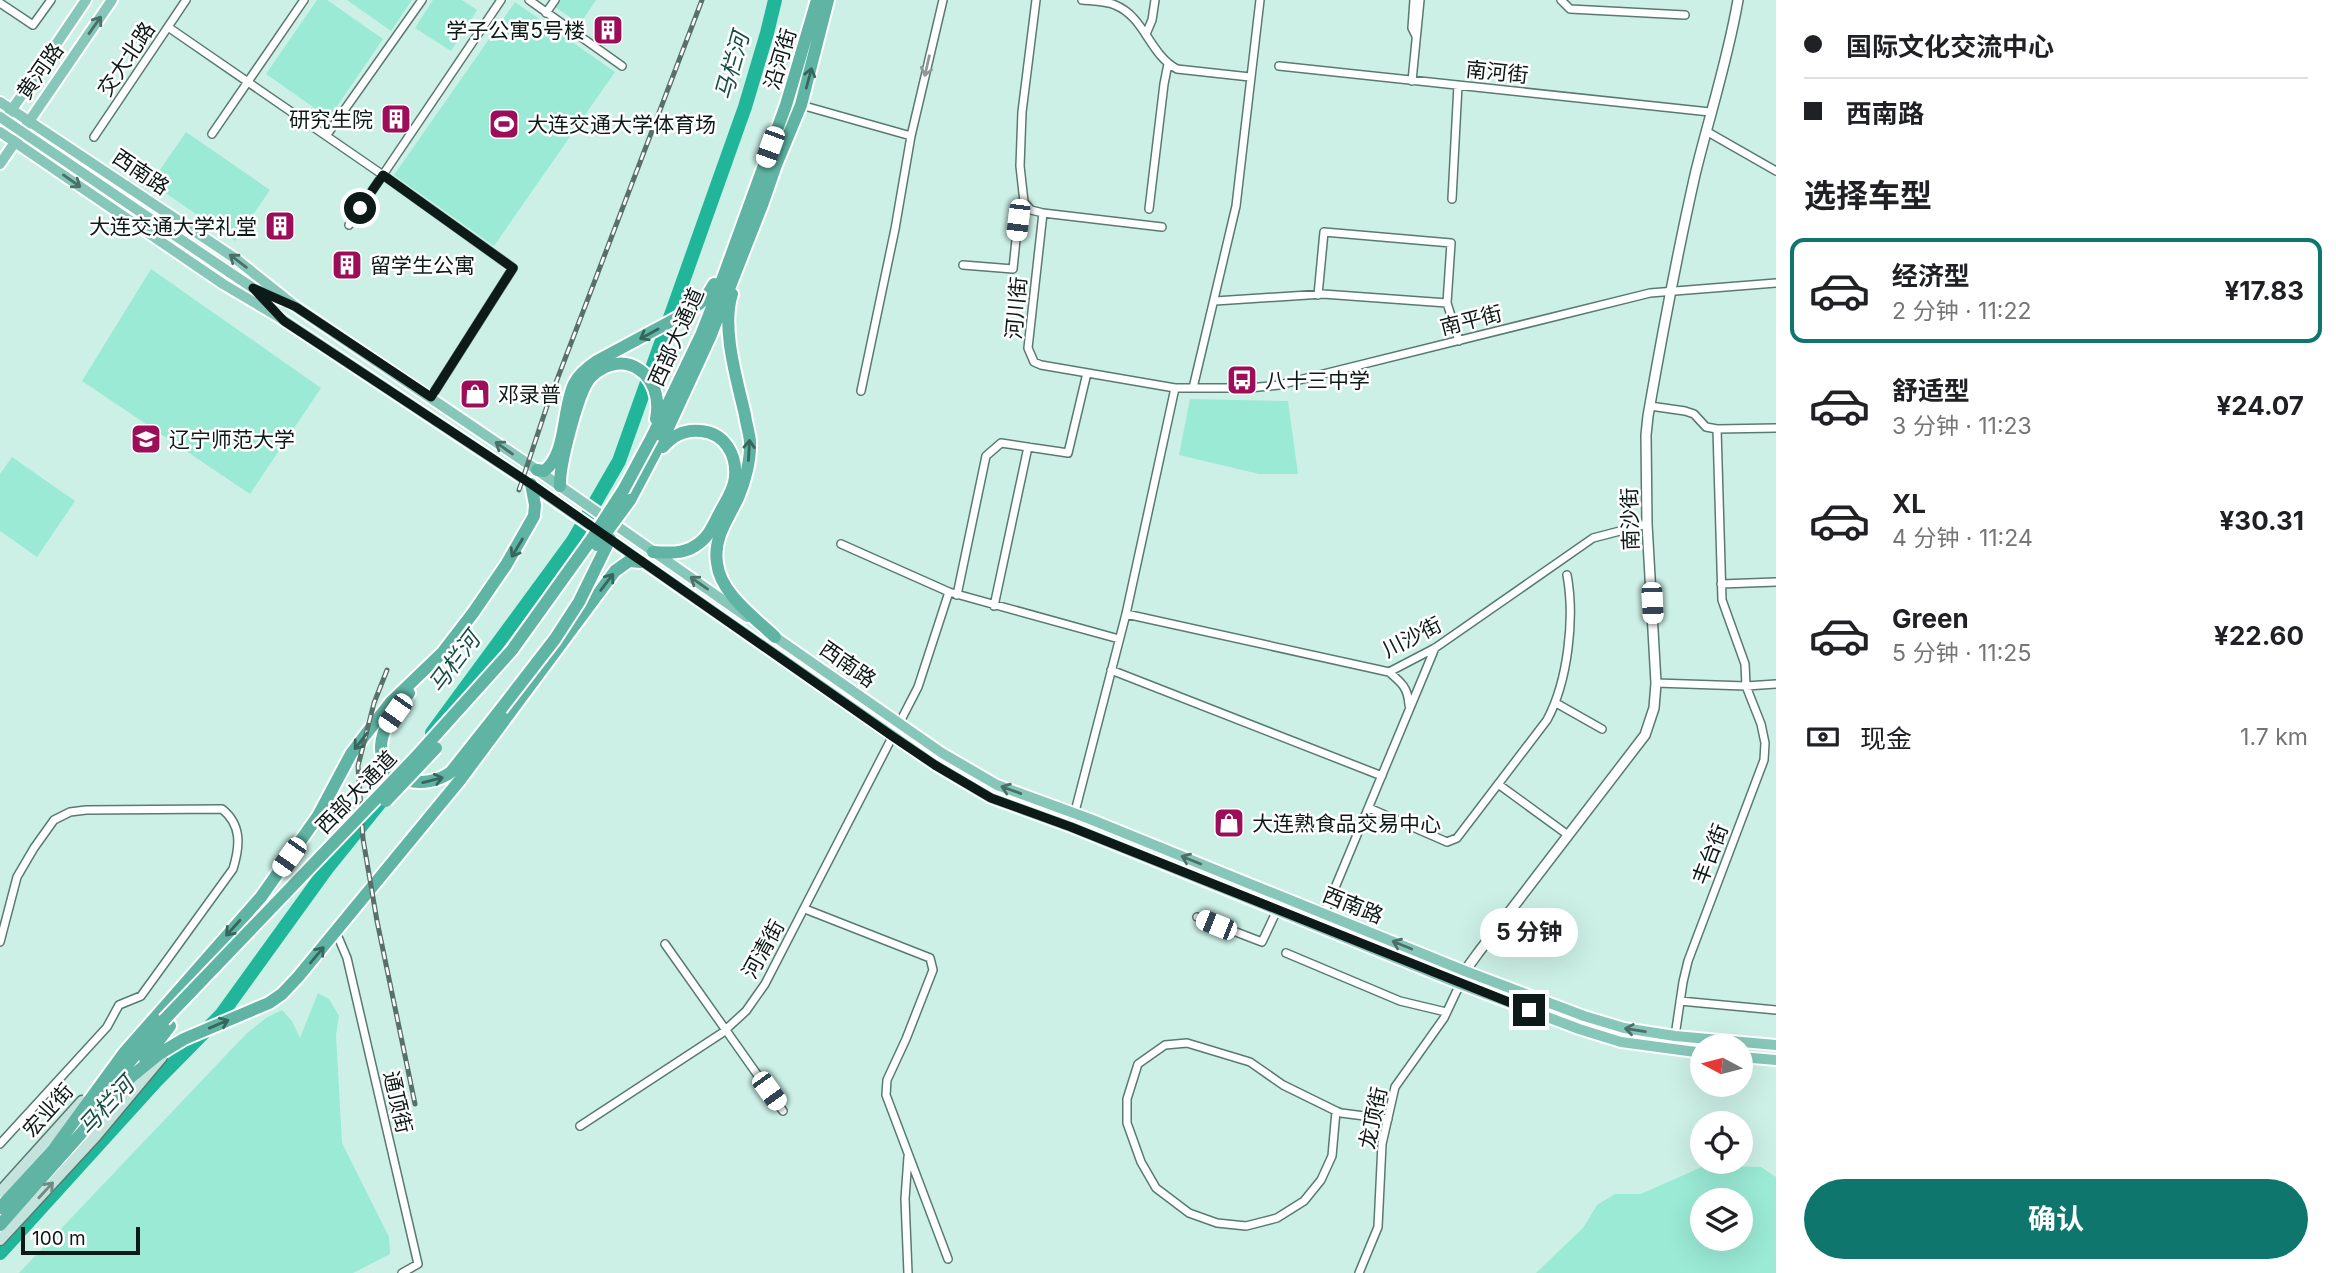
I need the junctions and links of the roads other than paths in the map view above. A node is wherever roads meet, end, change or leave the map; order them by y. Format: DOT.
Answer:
graph roads {
  1 [pos="51,0"];
  2 [pos="86,0"];
  3 [pos="112,0"];
  4 [pos="186,0"];
  5 [pos="304,0"];
  6 [pos="422,0"];
  7 [pos="501,0"];
  8 [pos="529,0"];
  9 [pos="555,0"];
  10 [pos="943,0"];
  11 [pos="1036,0"];
  12 [pos="1082,0"];
  13 [pos="1155,0"];
  14 [pos="1261,0"];
  15 [pos="1414,0"];
  16 [pos="1420,0"];
  17 [pos="1561,0"];
  18 [pos="1738,0"];
  19 [pos="820,1"];
  20 [pos="0,3"];
  21 [pos="546,13"];
  22 [pos="1685,15"];
  23 [pos="168,27"];
  24 [pos="1146,34"];
  25 [pos="1416,36"];
  26 [pos="1168,64"];
  27 [pos="622,66"];
  28 [pos="1279,66"];
  29 [pos="1250,78"];
  30 [pos="1412,81"];
  31 [pos="248,82"];
  32 [pos="1458,85"];
  33 [pos="0,102"];
  34 [pos="801,105"];
  35 [pos="11,110"];
  36 [pos="1710,112"];
  37 [pos="0,117"];
  38 [pos="29,121"];
  39 [pos="0,126"];
  40 [pos="1706,131"];
  41 [pos="0,132"];
  42 [pos="212,134"];
  43 [pos="326,136"];
  44 [pos="911,136"];
  45 [pos="94,137"];
  46 [pos="16,141"];
  47 [pos="0,164"];
  48 [pos="769,166"];
  49 [pos="1776,171"];
  50 [pos="383,175"];
  51 [pos="1452,199"];
  52 [pos="1024,202"];
  53 [pos="762,205"];
  54 [pos="1149,209"];
  55 [pos="1043,213"];
  56 [pos="747,214"];
  57 [pos="349,225"];
  58 [pos="1162,227"];
  59 [pos="963,265"];
  60 [pos="1776,284"];
  61 [pos="253,288"];
  62 [pos="1671,290"];
  63 [pos="1318,295"];
  64 [pos="1215,301"];
  65 [pos="1447,303"];
  66 [pos="296,307"];
  67 [pos="284,321"];
  68 [pos="1459,341"];
  69 [pos="1087,373"];
  70 [pos="1175,388"];
  71 [pos="1193,388"];
  72 [pos="861,391"];
  73 [pos="431,397"];
  74 [pos="1650,407"];
  75 [pos="1776,428"];
  76 [pos="1717,429"];
  77 [pos="652,436"];
  78 [pos="1028,447"];
  79 [pos="648,466"];
  80 [pos="537,470"];
  81 [pos="531,484"];
  82 [pos="563,488"];
  83 [pos="630,500"];
  84 [pos="1647,524"];
  85 [pos="841,544"];
  86 [pos="653,552"];
  87 [pos="641,562"];
  88 [pos="1567,575"];
  89 [pos="1776,582"];
  90 [pos="1721,584"];
  91 [pos="953,594"];
  92 [pos="994,606"];
  93 [pos="1126,614"];
  94 [pos="775,637"];
  95 [pos="1119,639"];
  96 [pos="1435,648"];
  97 [pos="1111,670"];
  98 [pos="422,671"];
  99 [pos="1389,672"];
  100 [pos="1656,683"];
  101 [pos="1776,684"];
  102 [pos="1746,686"];
  103 [pos="1556,703"];
  104 [pos="1410,710"];
  105 [pos="899,723"];
  106 [pos="1602,729"];
  107 [pos="892,736"];
  108 [pos="1382,776"];
  109 [pos="1498,784"];
  110 [pos="1369,808"];
  111 [pos="1075,813"];
  112 [pos="1071,827"];
  113 [pos="1568,835"];
  114 [pos="806,909"];
  115 [pos="1277,910"];
  116 [pos="1324,914"];
  117 [pos="1197,917"];
  118 [pos="336,932"];
  119 [pos="1,933"];
  120 [pos="0,942"];
  121 [pos="665,944"];
  122 [pos="1286,953"];
  123 [pos="1465,971"];
  124 [pos="1460,984"];
  125 [pos="1680,1001"];
  126 [pos="1776,1010"];
  127 [pos="1446,1012"];
  128 [pos="167,1023"];
  129 [pos="725,1030"];
  130 [pos="1675,1036"];
  131 [pos="1776,1045"];
  132 [pos="170,1047"];
  133 [pos="1690,1052"];
  134 [pos="124,1053"];
  135 [pos="1754,1058"];
  136 [pos="1776,1059"];
  137 [pos="132,1076"];
  138 [pos="115,1082"];
  139 [pos="89,1102"];
  140 [pos="783,1111"];
  141 [pos="1336,1111"];
  142 [pos="69,1116"];
  143 [pos="1388,1119"];
  144 [pos="580,1126"];
  145 [pos="96,1136"];
  146 [pos="0,1144"];
  147 [pos="51,1153"];
  148 [pos="909,1153"];
  149 [pos="0,1192"];
  150 [pos="0,1208"];
  151 [pos="0,1225"];
  152 [pos="0,1240"];
  153 [pos="948,1259"];
  154 [pos="402,1273"];
  155 [pos="908,1273"];
  156 [pos="1359,1273"];
  1 -- 20 [label="street"];
  2 -- 35 [label="main road, 黄河路"];
  38 -- 3 [label="main road, 黄河路, one-way"];
  4 -- 23 [label="street, 交大北路"];
  5 -- 31 [label="street"];
  6 -- 43 [label="street"];
  7 -- 50 [label="street"];
  8 -- 21 [label="street"];
  9 -- 21 [label="street"];
  10 -- 44 [label="street, one-way"];
  11 -- 52 [label="street"];
  12 -- 24 [label="street"];
  13 -- 24 [label="street"];
  14 -- 29 [label="street"];
  15 -- 25 [label="street"];
  16 -- 25 [label="street"];
  17 -- 22 [label="street"];
  18 -- 36 [label="street, 南沙街"];
  34 -- 19 [label="highway, 沿河街, one-way"];
  19 -- 48 [label="highway, 沿河街"];
  21 -- 27 [label="street"];
  23 -- 31 [label="street"];
  23 -- 45 [label="street, 交大北路"];
  24 -- 26 [label="street"];
  25 -- 30 [label="street"];
  26 -- 29 [label="street"];
  26 -- 54 [label="street"];
  28 -- 30 [label="street, 南河街"];
  29 -- 64 [label="street"];
  30 -- 32 [label="street, 南河街"];
  31 -- 42 [label="street"];
  31 -- 43 [label="street"];
  32 -- 36 [label="street, 南河街"];
  32 -- 51 [label="street"];
  33 -- 35 [label="main road, 西南路"];
  34 -- 44 [label="street"];
  34 -- 48 [label="highway, 沿河街"];
  35 -- 38 [label="main road, 西南路"];
  35 -- 39 [label="main road, 黄河路"];
  36 -- 40 [label="street, 南沙街"];
  37 -- 61 [label="main road, 西南路, bridge"];
  38 -- 46 [label="main road, 黄河路"];
  66 -- 38 [label="main road, 西南路, one-way"];
  40 -- 49 [label="street"];
  40 -- 62 [label="street, 南沙街"];
  41 -- 46 [label="main road, 西南路"];
  43 -- 50 [label="street"];
  44 -- 72 [label="street"];
  46 -- 47 [label="main road, 黄河路"];
  46 -- 67 [label="main road, 西南路, one-way"];
  48 -- 53 [label="highway, 西部大通道"];
  48 -- 56 [label="highway, 西部大通道"];
  50 -- 57 [label="street"];
  50 -- 73 [label="street"];
  52 -- 55 [label="street"];
  52 -- 59 [label="street"];
  53 -- 79 [label="highway, 西部大通道"];
  94 -- 53 [label="highway, one-way"];
  55 -- 58 [label="street"];
  55 -- 69 [label="street, 河川街"];
  56 -- 77 [label="highway, 西部大通道"];
  56 -- 80 [label="highway, one-way"];
  60 -- 62 [label="street, 南平街"];
  61 -- 66 [label="main road"];
  61 -- 67 [label="main road"];
  62 -- 68 [label="street, 南平街"];
  62 -- 74 [label="street, 南沙街"];
  63 -- 64 [label="street"];
  63 -- 65 [label="street"];
  63 -- 65 [label="street"];
  64 -- 71 [label="street"];
  65 -- 68 [label="street"];
  66 -- 73 [label="main road, 西南路"];
  67 -- 81 [label="main road, 西南路"];
  68 -- 71 [label="street, 南平街"];
  69 -- 70 [label="street, 河川街"];
  69 -- 78 [label="street, 河清街"];
  70 -- 71 [label="street, 南平街"];
  70 -- 93 [label="street"];
  80 -- 73 [label="main road, 西南路, one-way"];
  74 -- 76 [label="street"];
  74 -- 84 [label="street, 南沙街"];
  75 -- 76 [label="street"];
  76 -- 90 [label="street, 丰台街"];
  77 -- 82 [label="highway"];
  77 -- 128 [label="highway, 西部大通道, bridge"];
  78 -- 91 [label="street, 河清街"];
  78 -- 92 [label="street"];
  79 -- 83 [label="highway, 西部大通道"];
  79 -- 86 [label="highway"];
  80 -- 82 [label="main road, 西南路"];
  81 -- 87 [label="main road, 西南路, bridge"];
  81 -- 98 [label="highway, one-way"];
  82 -- 86 [label="main road, 西南路, bridge"];
  98 -- 83 [label="highway, one-way, bridge"];
  83 -- 128 [label="highway, 西部大通道, bridge"];
  84 -- 96 [label="street, 川沙街"];
  84 -- 100 [label="street, 南沙街"];
  85 -- 91 [label="street"];
  94 -- 86 [label="main road, 西南路, one-way"];
  87 -- 107 [label="main road, 西南路"];
  118 -- 87 [label="highway, one-way"];
  88 -- 103 [label="street"];
  89 -- 90 [label="street"];
  90 -- 102 [label="street, 丰台街"];
  91 -- 92 [label="street"];
  91 -- 105 [label="street, 河清街"];
  92 -- 95 [label="street"];
  93 -- 95 [label="street"];
  93 -- 99 [label="street, 川沙街"];
  94 -- 105 [label="main road, 西南路"];
  95 -- 97 [label="street"];
  96 -- 99 [label="street, 川沙街"];
  96 -- 104 [label="street"];
  97 -- 108 [label="street"];
  97 -- 111 [label="street"];
  98 -- 134 [label="highway, one-way"];
  99 -- 104 [label="street"];
  100 -- 102 [label="street"];
  100 -- 113 [label="street, 南沙街"];
  101 -- 102 [label="street"];
  102 -- 125 [label="street, 丰台街"];
  103 -- 106 [label="street"];
  103 -- 109 [label="street"];
  104 -- 108 [label="street"];
  105 -- 107 [label="street, 河清街"];
  111 -- 105 [label="main road, 西南路, one-way"];
  107 -- 112 [label="main road, 西南路"];
  107 -- 114 [label="street, 河清街"];
  108 -- 110 [label="street"];
  109 -- 110 [label="street"];
  109 -- 113 [label="street"];
  110 -- 116 [label="street"];
  111 -- 112 [label="street"];
  116 -- 111 [label="main road, 西南路, one-way"];
  112 -- 115 [label="main road, 西南路"];
  113 -- 123 [label="street, 南沙街"];
  114 -- 129 [label="street, 河清街"];
  114 -- 148 [label="street"];
  115 -- 117 [label="street"];
  115 -- 124 [label="main road, 西南路"];
  123 -- 116 [label="main road, 西南路, one-way"];
  132 -- 118 [label="highway, one-way"];
  118 -- 154 [label="street, 通顶街"];
  119 -- 120 [label="street"];
  119 -- 146 [label="street"];
  121 -- 129 [label="street"];
  122 -- 127 [label="street"];
  123 -- 124 [label="street, 南沙街"];
  130 -- 123 [label="main road, 西南路, one-way"];
  124 -- 127 [label="street, 龙顶街"];
  124 -- 133 [label="main road, 西南路"];
  125 -- 126 [label="street"];
  125 -- 130 [label="street, 丰台街"];
  127 -- 143 [label="street, 龙顶街"];
  128 -- 137 [label="highway, 西部大通道"];
  128 -- 138 [label="highway, 西部大通道"];
  129 -- 140 [label="street"];
  129 -- 144 [label="street, 河清街"];
  130 -- 131 [label="main road, 西南路"];
  132 -- 137 [label="highway"];
  132 -- 145 [label="main road"];
  134 -- 139 [label="highway"];
  134 -- 142 [label="main road, 宏业街"];
  135 -- 136 [label="main road"];
  137 -- 145 [label="main road"];
  137 -- 151 [label="highway"];
  138 -- 139 [label="main road"];
  138 -- 147 [label="highway, 西部大通道"];
  139 -- 142 [label="main road"];
  139 -- 147 [label="highway"];
  141 -- 141 [label="street"];
  141 -- 143 [label="street"];
  142 -- 149 [label="main road, 宏业街"];
  143 -- 156 [label="street, 龙顶街"];
  152 -- 145 [label="main road, one-way"];
  147 -- 150 [label="highway, 西部大通道"];
  148 -- 153 [label="street"];
  148 -- 155 [label="street"];
}
